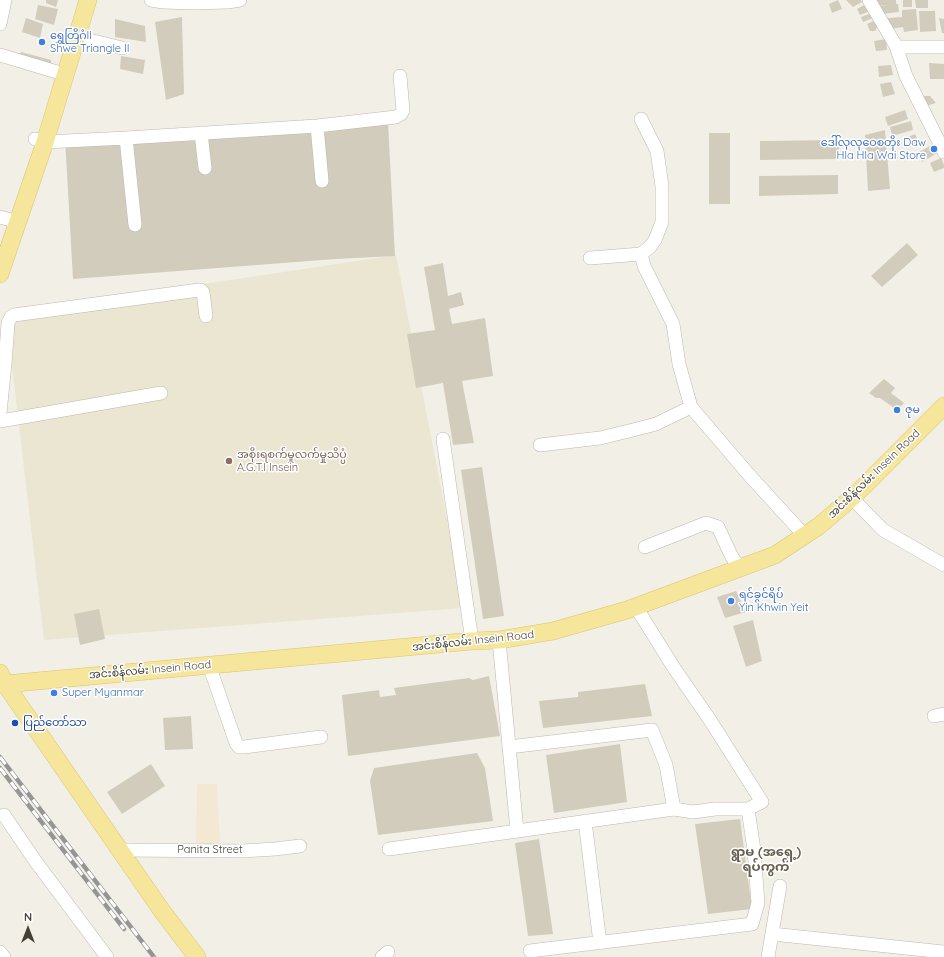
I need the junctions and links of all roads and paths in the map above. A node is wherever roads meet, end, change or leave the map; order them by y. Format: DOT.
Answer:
graph roads {
  1 [pos="5,0"];
  2 [pos="78,0"];
  3 [pos="88,0"];
  4 [pos="151,0"];
  5 [pos="240,0"];
  6 [pos="869,0"];
  7 [pos="0,24"];
  8 [pos="77,37"];
  9 [pos="896,47"];
  10 [pos="944,47"];
  11 [pos="122,48"];
  12 [pos="0,55"];
  13 [pos="61,74"];
  14 [pos="400,76"];
  15 [pos="641,119"];
  16 [pos="317,126"];
  17 [pos="201,133"];
  18 [pos="126,138"];
  19 [pos="40,140"];
  20 [pos="944,152"];
  21 [pos="205,168"];
  22 [pos="322,181"];
  23 [pos="9,220"];
  24 [pos="135,225"];
  25 [pos="4,242"];
  26 [pos="641,254"];
  27 [pos="590,258"];
  28 [pos="0,274"];
  29 [pos="206,316"];
  30 [pos="3,364"];
  31 [pos="161,393"];
  32 [pos="944,406"];
  33 [pos="691,408"];
  34 [pos="0,413"];
  35 [pos="0,421"];
  36 [pos="443,439"];
  37 [pos="540,445"];
  38 [pos="852,498"];
  39 [pos="804,535"];
  40 [pos="645,547"];
  41 [pos="944,565"];
  42 [pos="739,568"];
  43 [pos="636,607"];
  44 [pos="499,640"];
  45 [pos="472,641"];
  46 [pos="210,665"];
  47 [pos="2,678"];
  48 [pos="321,737"];
  49 [pos="509,747"];
  50 [pos="674,809"];
  51 [pos="748,809"];
  52 [pos="4,815"];
  53 [pos="585,821"];
  54 [pos="517,831"];
  55 [pos="300,846"];
  56 [pos="389,849"];
  57 [pos="120,850"];
  58 [pos="780,886"];
  59 [pos="772,934"];
  60 [pos="600,942"];
  61 [pos="530,951"];
  62 [pos="0,952"];
  63 [pos="944,952"];
  64 [pos="4,957"];
  65 [pos="106,957"];
  66 [pos="197,957"];
  67 [pos="768,957"];
  1 -- 7 [label="street"];
  2 -- 13 [label="main road"];
  3 -- 8 [label="main road"];
  4 -- 5 [label="street"];
  6 -- 9 [label="street"];
  8 -- 11 [label="street"];
  8 -- 13 [label="main road"];
  9 -- 10 [label="street"];
  9 -- 20 [label="street"];
  12 -- 13 [label="street"];
  13 -- 19 [label="main road"];
  14 -- 16 [label="street"];
  15 -- 26 [label="street"];
  16 -- 17 [label="street"];
  16 -- 22 [label="street"];
  17 -- 18 [label="street"];
  17 -- 21 [label="street"];
  18 -- 19 [label="street"];
  18 -- 24 [label="street"];
  19 -- 23 [label="main road"];
  23 -- 25 [label="main road"];
  25 -- 28 [label="main road"];
  26 -- 27 [label="street"];
  26 -- 33 [label="street"];
  29 -- 30 [label="street"];
  30 -- 34 [label="street"];
  31 -- 35 [label="street"];
  32 -- 38 [label="main road, အင်းစိန်လမ်း Insein Road"];
  33 -- 37 [label="street"];
  33 -- 39 [label="street"];
  36 -- 45 [label="street"];
  38 -- 39 [label="main road, အင်းစိန်လမ်း Insein Road"];
  38 -- 41 [label="street"];
  39 -- 42 [label="main road, အင်းစိန်လမ်း Insein Road"];
  40 -- 42 [label="street"];
  42 -- 43 [label="main road, အင်းစိန်လမ်း Insein Road"];
  43 -- 44 [label="main road, အင်းစိန်လမ်း Insein Road"];
  43 -- 51 [label="street"];
  44 -- 45 [label="main road, အင်းစိန်လမ်း Insein Road"];
  44 -- 49 [label="street"];
  45 -- 46 [label="main road, အင်းစိန်လမ်း Insein Road"];
  46 -- 47 [label="main road, အင်းစိန်လမ်း Insein Road"];
  46 -- 48 [label="street"];
  47 -- 57 [label="main road"];
  49 -- 50 [label="street"];
  49 -- 54 [label="street"];
  50 -- 51 [label="street"];
  50 -- 53 [label="street"];
  51 -- 60 [label="street"];
  52 -- 65 [label="street"];
  53 -- 54 [label="street"];
  53 -- 60 [label="street"];
  54 -- 56 [label="street"];
  55 -- 57 [label="street, Panita Street"];
  57 -- 66 [label="main road"];
  58 -- 59 [label="street"];
  59 -- 63 [label="street"];
  59 -- 67 [label="street"];
  60 -- 61 [label="street"];
  62 -- 64 [label="street"];
}
